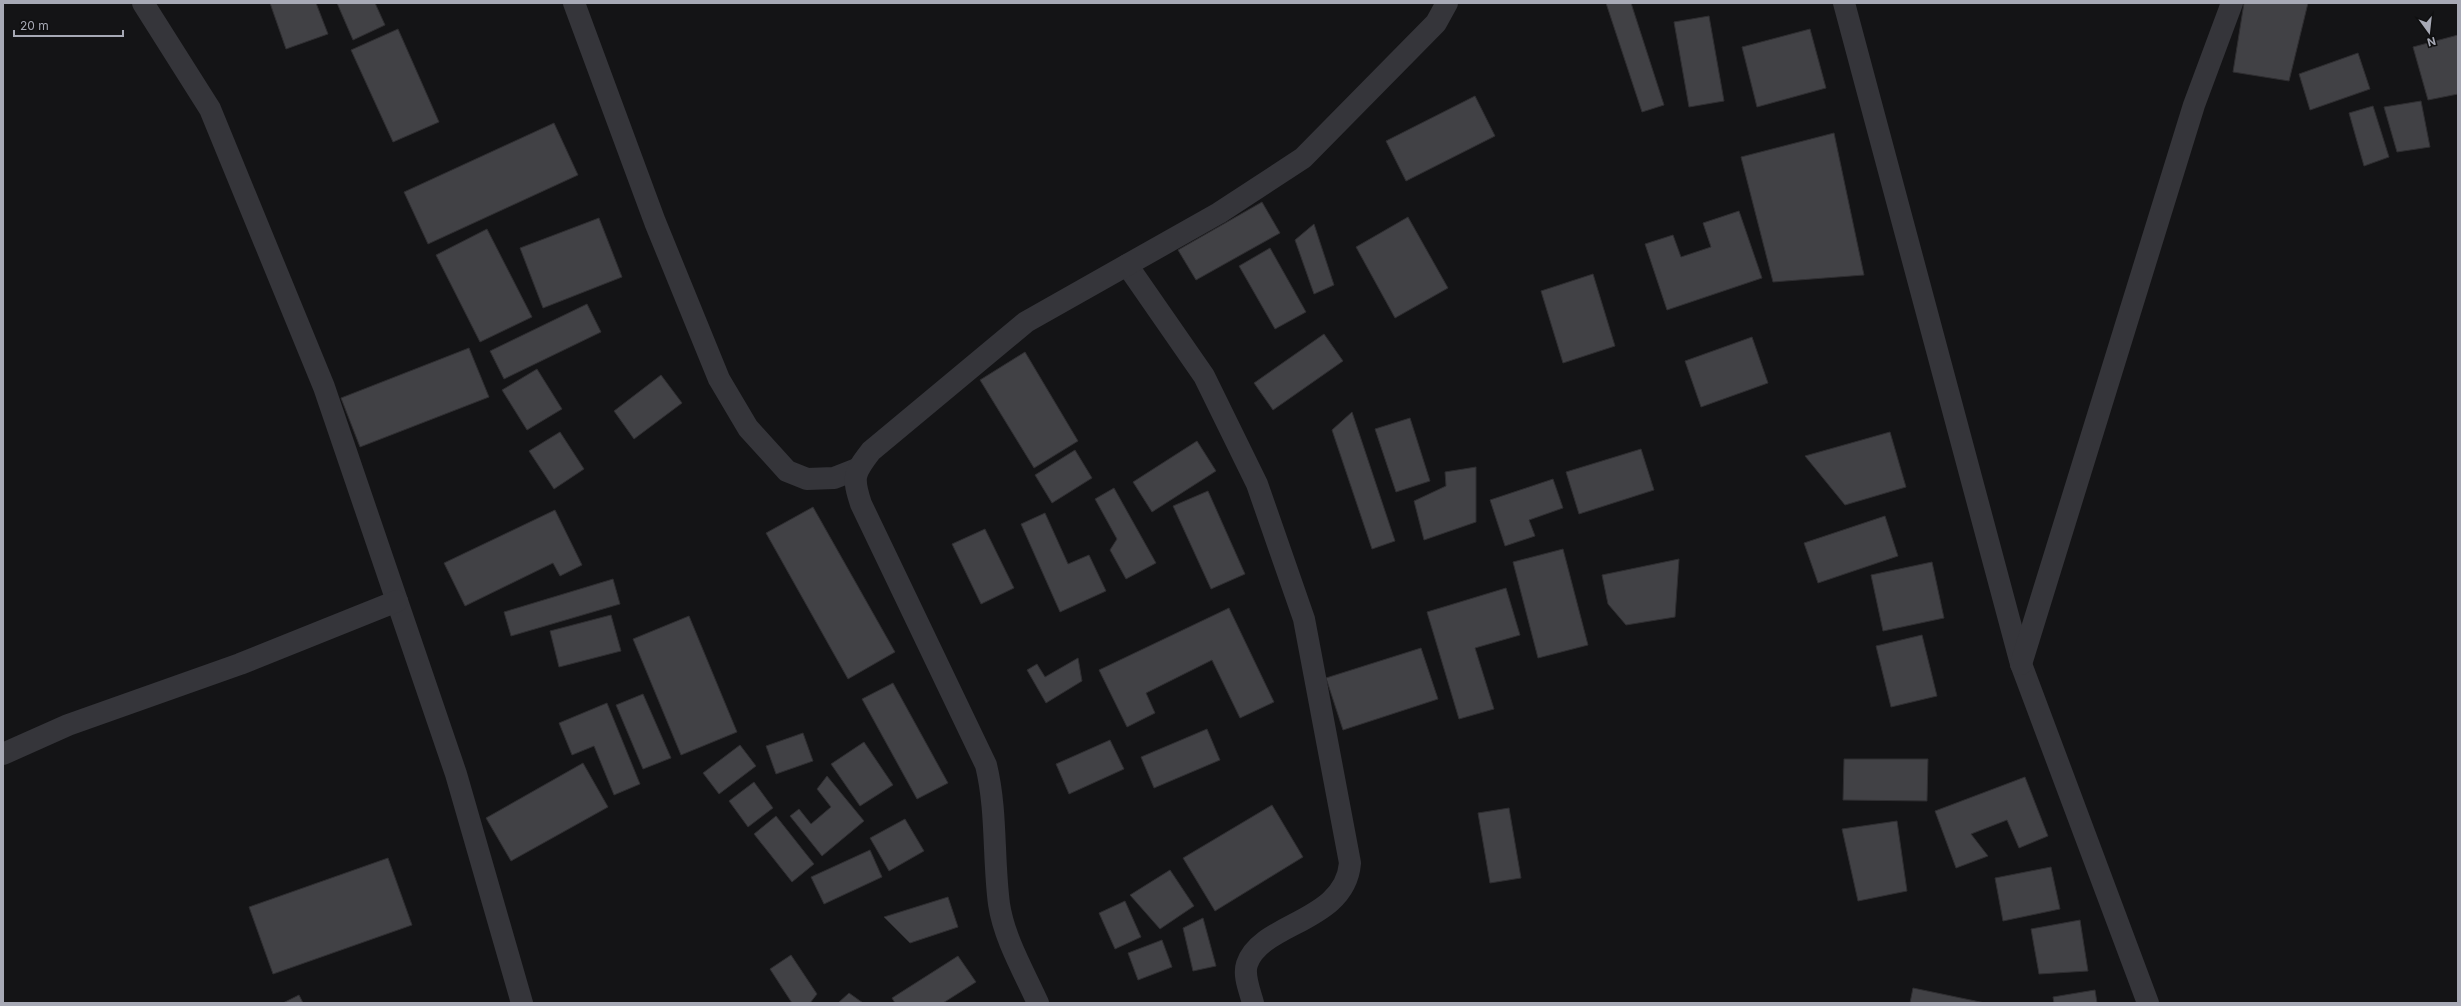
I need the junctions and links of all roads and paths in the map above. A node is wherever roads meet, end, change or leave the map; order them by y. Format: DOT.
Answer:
graph roads {
  1 [pos="143,3"];
  2 [pos="574,3"];
  3 [pos="1447,3"];
  4 [pos="1844,3"];
  5 [pos="2232,3"];
  6 [pos="1127,265"];
  7 [pos="857,469"];
  8 [pos="397,601"];
  9 [pos="2021,664"];
  10 [pos="3,754"];
  11 [pos="522,1003"];
  12 [pos="1038,1003"];
  13 [pos="1253,1003"];
  14 [pos="2148,1003"];
  1 -- 8 [label="street"];
  2 -- 7 [label="street"];
  3 -- 6 [label="street"];
  4 -- 9 [label="street"];
  5 -- 9 [label="street"];
  6 -- 7 [label="street"];
  6 -- 13 [label="street"];
  7 -- 12 [label="street"];
  8 -- 10 [label="street"];
  8 -- 11 [label="street"];
  9 -- 14 [label="street"];
}
